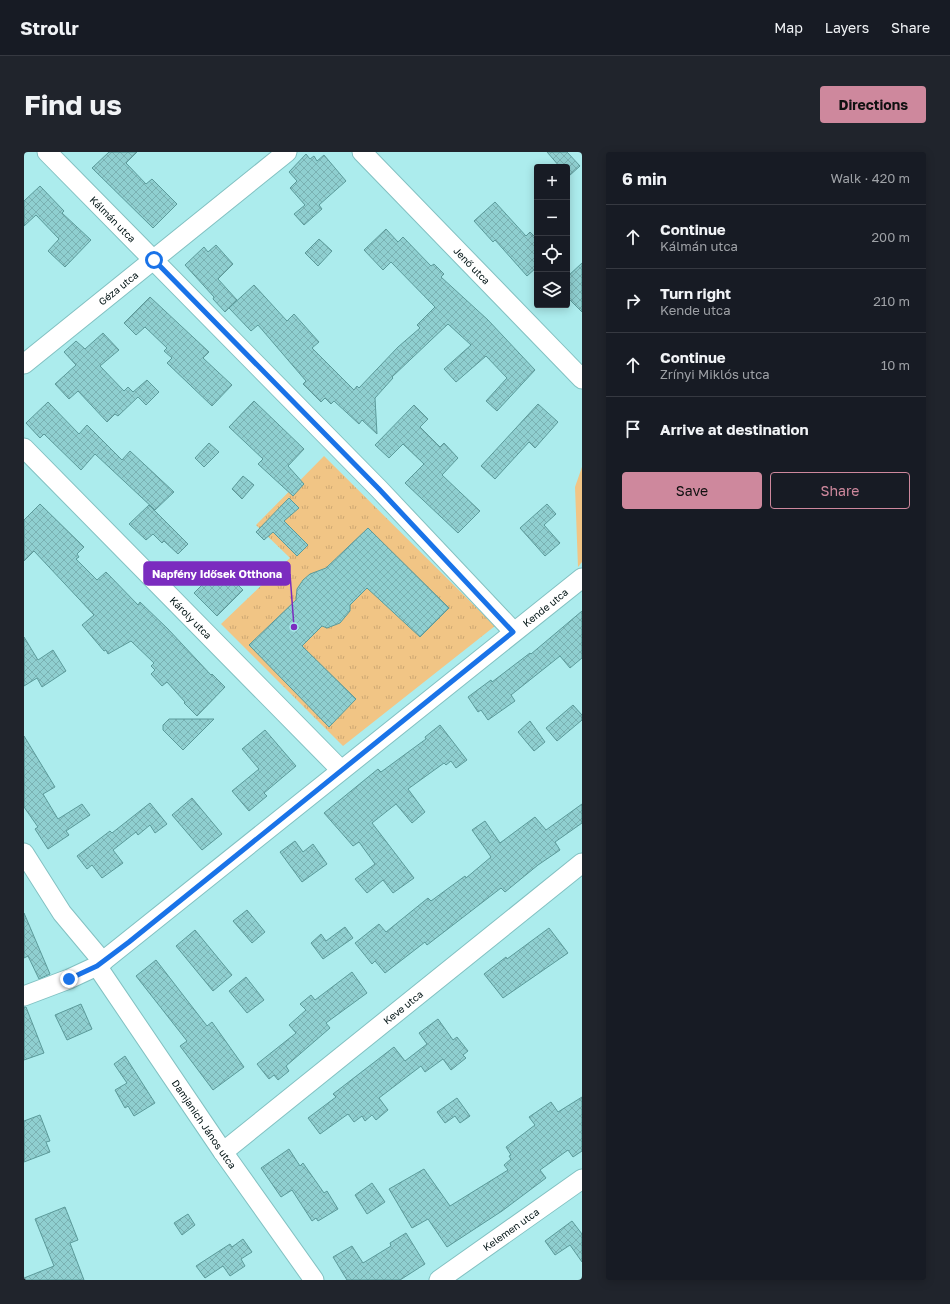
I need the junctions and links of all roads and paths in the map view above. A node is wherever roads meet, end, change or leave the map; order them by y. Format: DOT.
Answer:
graph roads {
  1 [pos="47,152"];
  2 [pos="287,152"];
  3 [pos="362,152"];
  4 [pos="154,260"];
  5 [pos="24,364"];
  6 [pos="582,379"];
  7 [pos="24,448"];
  8 [pos="582,578"];
  9 [pos="513,632"];
  10 [pos="341,770"];
  11 [pos="24,853"];
  12 [pos="582,863"];
  13 [pos="100,964"];
  14 [pos="24,996"];
  15 [pos="223,1152"];
  16 [pos="582,1179"];
  17 [pos="314,1280"];
  18 [pos="439,1280"];
  1 -- 4 [label="street, Kálmán utca"];
  2 -- 4 [label="street, Géza utca"];
  3 -- 6 [label="street, Jenő utca"];
  4 -- 5 [label="street, Géza utca"];
  4 -- 9 [label="street, Kálmán utca"];
  7 -- 10 [label="street, Károly utca"];
  8 -- 9 [label="street, Kende utca"];
  9 -- 10 [label="street, Kende utca"];
  10 -- 13 [label="street, Kende utca"];
  11 -- 13 [label="street, Damjanich János utca"];
  12 -- 15 [label="street, Keve utca"];
  13 -- 14 [label="street, Kende utca"];
  13 -- 15 [label="street, Damjanich János utca"];
  15 -- 17 [label="street, Damjanich János utca"];
  16 -- 18 [label="street, Kelemen utca"];
}
